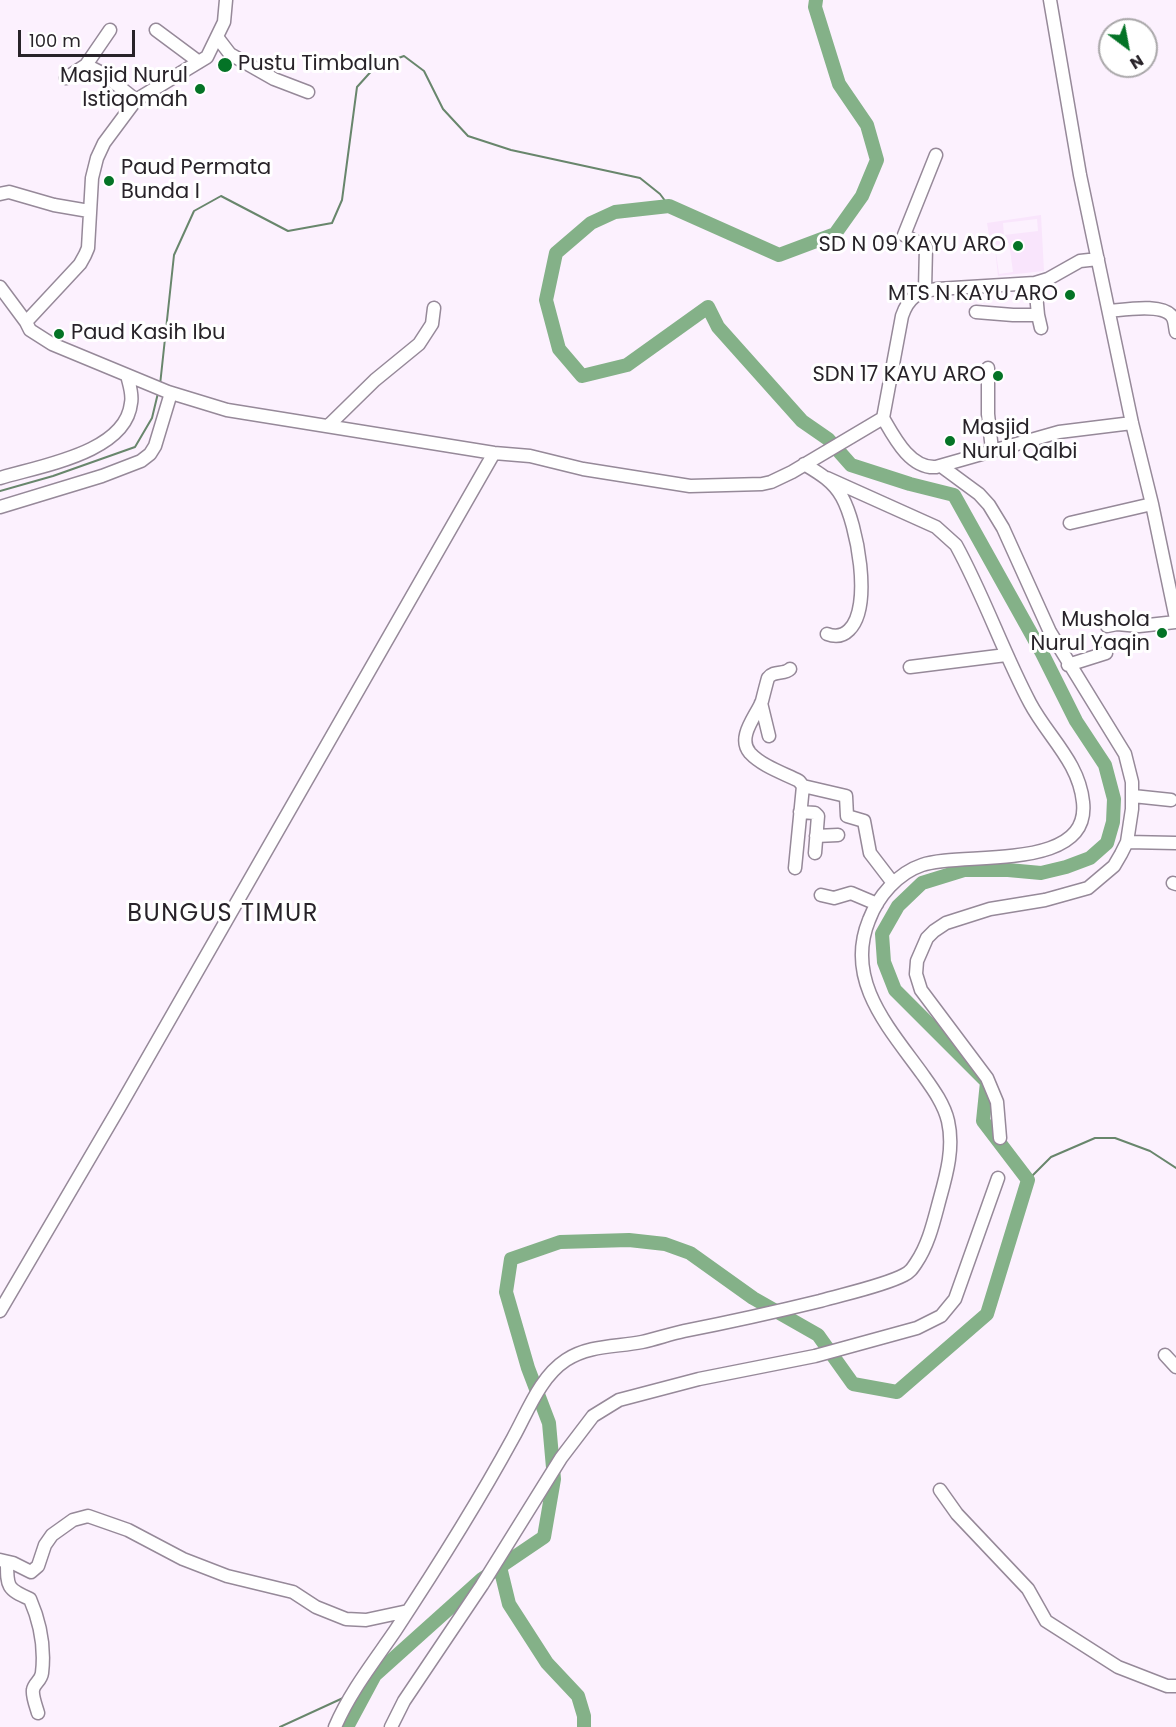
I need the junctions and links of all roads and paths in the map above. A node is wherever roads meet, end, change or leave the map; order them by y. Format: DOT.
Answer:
graph roads {
  1 [pos="226,0"];
  2 [pos="1050,0"];
  3 [pos="110,30"];
  4 [pos="156,30"];
  5 [pos="217,37"];
  6 [pos="230,54"];
  7 [pos="203,59"];
  8 [pos="86,65"];
  9 [pos="66,78"];
  10 [pos="308,93"];
  11 [pos="136,100"];
  12 [pos="936,155"];
  13 [pos="0,194"];
  14 [pos="89,211"];
  15 [pos="1098,260"];
  16 [pos="1035,284"];
  17 [pos="0,287"];
  18 [pos="925,290"];
  19 [pos="434,308"];
  20 [pos="1108,311"];
  21 [pos="976,312"];
  22 [pos="1038,315"];
  23 [pos="26,322"];
  24 [pos="1041,328"];
  25 [pos="1176,332"];
  26 [pos="988,368"];
  27 [pos="129,376"];
  28 [pos="170,393"];
  29 [pos="883,418"];
  30 [pos="1132,423"];
  31 [pos="328,426"];
  32 [pos="992,450"];
  33 [pos="494,453"];
  34 [pos="808,461"];
  35 [pos="941,465"];
  36 [pos="0,478"];
  37 [pos="827,478"];
  38 [pos="1152,504"];
  39 [pos="0,507"];
  40 [pos="1070,523"];
  41 [pos="1173,597"];
  42 [pos="1176,620"];
  43 [pos="1107,626"];
  44 [pos="827,634"];
  45 [pos="1106,652"];
  46 [pos="1006,655"];
  47 [pos="1068,665"];
  48 [pos="910,667"];
  49 [pos="790,669"];
  50 [pos="761,703"];
  51 [pos="769,736"];
  52 [pos="803,786"];
  53 [pos="1134,796"];
  54 [pos="1171,800"];
  55 [pos="800,812"];
  56 [pos="838,835"];
  57 [pos="816,836"];
  58 [pos="1129,841"];
  59 [pos="1176,843"];
  60 [pos="815,853"];
  61 [pos="795,868"];
  62 [pos="893,883"];
  63 [pos="822,895"];
  64 [pos="872,901"];
  65 [pos="1000,1138"];
  66 [pos="998,1178"];
  67 [pos="0,1311"];
  68 [pos="1165,1355"];
  69 [pos="1176,1366"];
  70 [pos="940,1490"];
  71 [pos="4,1561"];
  72 [pos="408,1611"];
  73 [pos="1176,1686"];
  74 [pos="38,1713"];
  75 [pos="335,1727"];
  76 [pos="391,1727"];
  1 -- 5 [label="street"];
  2 -- 15 [label="street"];
  3 -- 8 [label="street"];
  4 -- 7 [label="street"];
  5 -- 6 [label="street"];
  5 -- 7 [label="street"];
  6 -- 7 [label="street"];
  6 -- 10 [label="street"];
  7 -- 11 [label="street"];
  8 -- 9 [label="street"];
  8 -- 11 [label="street"];
  11 -- 14 [label="street"];
  12 -- 18 [label="street"];
  13 -- 14 [label="street"];
  14 -- 23 [label="street"];
  15 -- 16 [label="street"];
  15 -- 20 [label="street"];
  16 -- 18 [label="street"];
  16 -- 22 [label="street"];
  17 -- 23 [label="street"];
  18 -- 29 [label="street"];
  19 -- 31 [label="street"];
  20 -- 25 [label="street"];
  20 -- 30 [label="street"];
  21 -- 22 [label="street"];
  22 -- 24 [label="street"];
  23 -- 27 [label="street"];
  26 -- 32 [label="street"];
  27 -- 28 [label="street"];
  27 -- 36 [label="street"];
  28 -- 31 [label="street"];
  28 -- 39 [label="street"];
  29 -- 34 [label="street"];
  29 -- 35 [label="street"];
  30 -- 32 [label="street"];
  30 -- 38 [label="street"];
  31 -- 33 [label="street"];
  32 -- 35 [label="street"];
  33 -- 34 [label="street"];
  33 -- 67 [label="street"];
  34 -- 37 [label="street"];
  35 -- 47 [label="street"];
  37 -- 44 [label="street"];
  37 -- 46 [label="street"];
  38 -- 40 [label="street"];
  38 -- 41 [label="street"];
  41 -- 42 [label="street"];
  42 -- 43 [label="street"];
  45 -- 47 [label="street"];
  46 -- 48 [label="street"];
  46 -- 62 [label="street"];
  47 -- 53 [label="street"];
  49 -- 50 [label="street"];
  50 -- 51 [label="street"];
  50 -- 52 [label="street"];
  52 -- 55 [label="street"];
  52 -- 62 [label="street"];
  53 -- 54 [label="street"];
  53 -- 58 [label="street"];
  55 -- 57 [label="street"];
  55 -- 61 [label="street"];
  56 -- 57 [label="street"];
  57 -- 60 [label="street"];
  58 -- 59 [label="street"];
  58 -- 65 [label="street"];
  62 -- 64 [label="street"];
  63 -- 64 [label="street"];
  64 -- 72 [label="street"];
  66 -- 76 [label="street"];
  68 -- 69 [label="street"];
  70 -- 73 [label="street"];
  71 -- 72 [label="street"];
  71 -- 74 [label="street"];
  72 -- 75 [label="street"];
}
